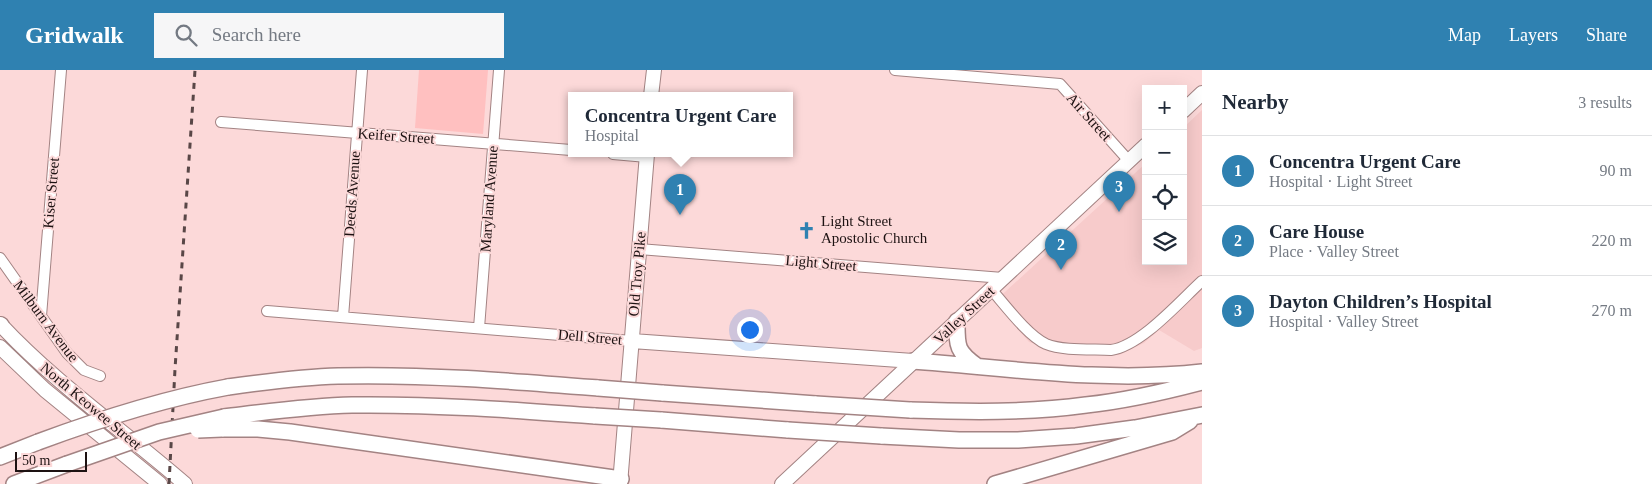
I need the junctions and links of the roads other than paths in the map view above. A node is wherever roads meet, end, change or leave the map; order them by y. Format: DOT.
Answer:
graph roads {
  1 [pos="61,70"];
  2 [pos="362,70"];
  3 [pos="499,70"];
  4 [pos="654,70"];
  5 [pos="895,70"];
  6 [pos="652,92"];
  7 [pos="1202,93"];
  8 [pos="1187,107"];
  9 [pos="222,122"];
  10 [pos="357,134"];
  11 [pos="493,144"];
  12 [pos="568,150"];
  13 [pos="1142,150"];
  14 [pos="647,157"];
  15 [pos="1129,161"];
  16 [pos="639,248"];
  17 [pos="0,258"];
  18 [pos="1003,278"];
  19 [pos="1202,281"];
  20 [pos="991,289"];
  21 [pos="267,311"];
  22 [pos="41,316"];
  23 [pos="343,318"];
  24 [pos="957,321"];
  25 [pos="0,325"];
  26 [pos="479,328"];
  27 [pos="632,341"];
  28 [pos="0,347"];
  29 [pos="913,361"];
  30 [pos="977,366"];
  31 [pos="1202,372"];
  32 [pos="100,376"];
  33 [pos="1202,382"];
  34 [pos="1198,416"];
  35 [pos="223,423"];
  36 [pos="0,457"];
  37 [pos="573,473"];
  38 [pos="625,482"];
  39 [pos="14,484"];
  40 [pos="160,484"];
  41 [pos="185,484"];
  42 [pos="599,484"];
  43 [pos="782,484"];
  44 [pos="995,484"];
  1 -- 22 [label="street, Kiser Street"];
  2 -- 10 [label="street, Deeds Avenue"];
  3 -- 11 [label="street, Maryland Avenue"];
  4 -- 6 [label="main road"];
  5 -- 15 [label="street, Air Street"];
  7 -- 8 [label="main road"];
  9 -- 10 [label="street, Keifer Street"];
  10 -- 11 [label="street, Keifer Street"];
  10 -- 23 [label="street, Deeds Avenue"];
  11 -- 12 [label="street, Keifer Street"];
  11 -- 26 [label="street, Maryland Avenue"];
  13 -- 15 [label="main road, Valley Street"];
  14 -- 16 [label="main road, Old Troy Pike"];
  15 -- 18 [label="main road, Valley Street"];
  16 -- 18 [label="street, Light Street"];
  16 -- 27 [label="main road, Old Troy Pike"];
  17 -- 22 [label="street, Milburn Avenue"];
  18 -- 20 [label="main road, Valley Street"];
  19 -- 20 [label="street"];
  20 -- 24 [label="main road, Valley Street"];
  21 -- 23 [label="street, Dell Street"];
  22 -- 32 [label="street, Milburn Avenue"];
  23 -- 26 [label="street, Dell Street"];
  24 -- 29 [label="main road, Valley Street"];
  24 -- 30 [label="highway"];
  25 -- 41 [label="main road, North Keowee Street"];
  26 -- 27 [label="street, Dell Street"];
  27 -- 29 [label="main road, Dell Street"];
  27 -- 38 [label="main road, Old Troy Pike"];
  28 -- 40 [label="main road, North Keowee Street"];
  29 -- 30 [label="highway"];
  29 -- 43 [label="main road, Valley Street"];
  30 -- 31 [label="highway"];
  33 -- 36 [label="highway, bridge"];
  34 -- 35 [label="highway, bridge"];
  34 -- 44 [label="highway"];
  35 -- 37 [label="highway"];
  35 -- 39 [label="highway, bridge"];
  37 -- 38 [label="highway"];
  37 -- 42 [label="highway"];
}
